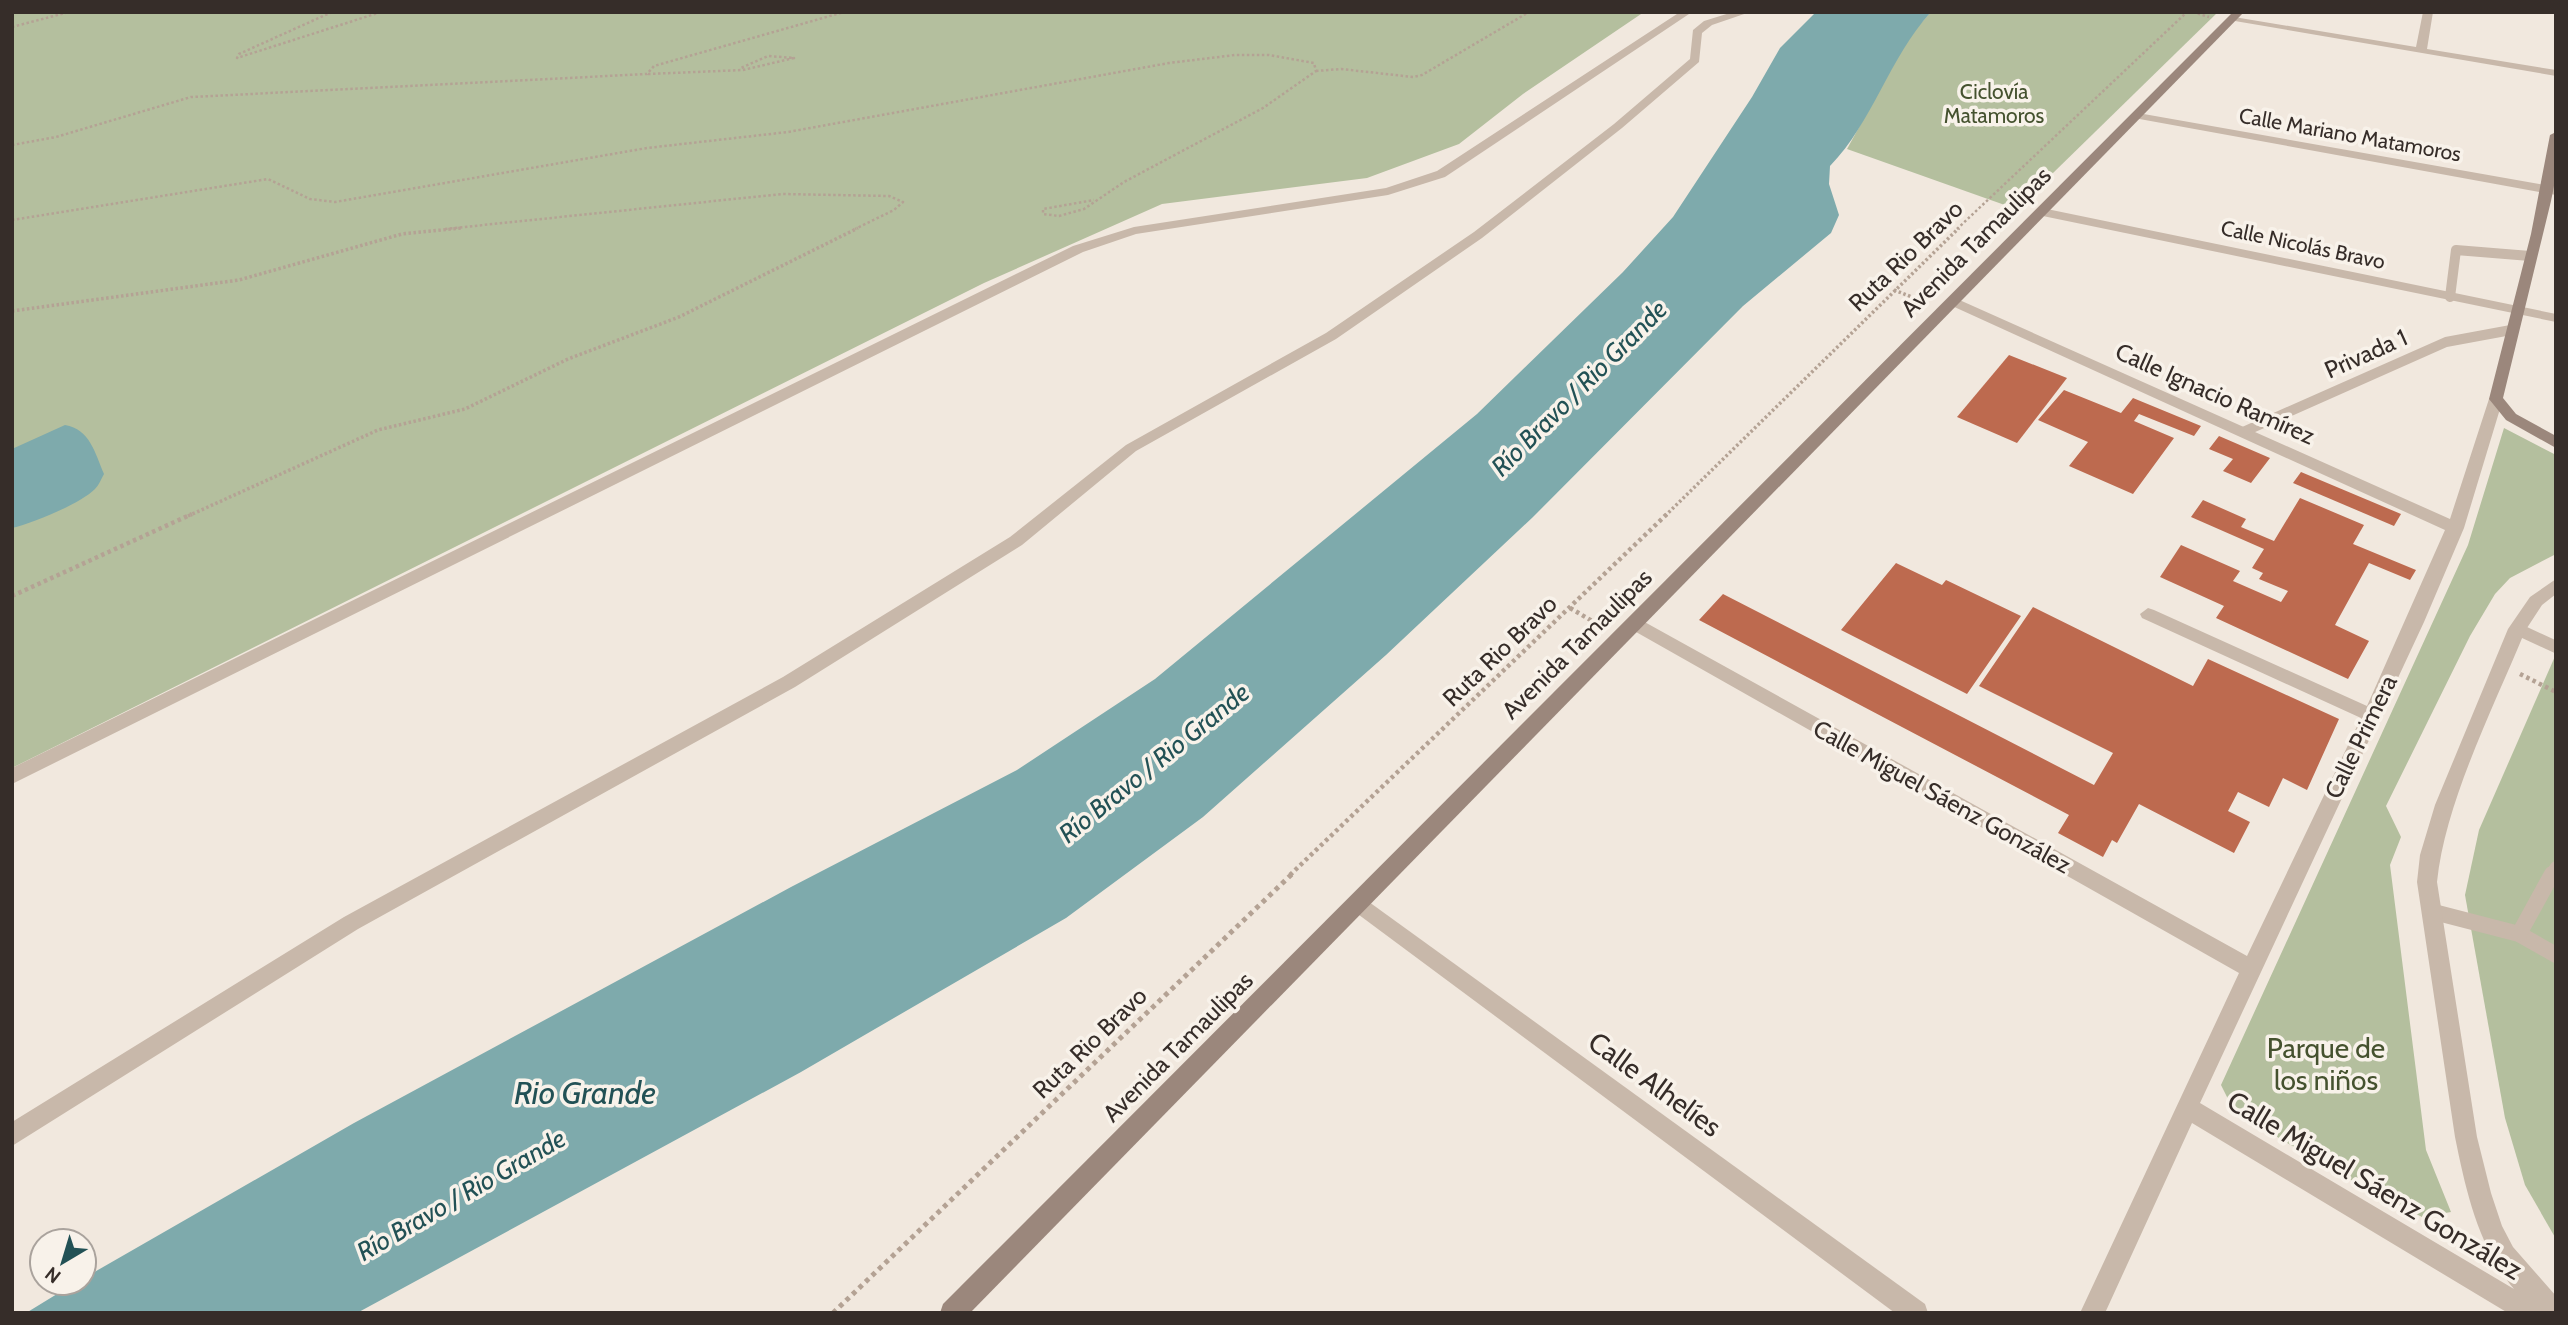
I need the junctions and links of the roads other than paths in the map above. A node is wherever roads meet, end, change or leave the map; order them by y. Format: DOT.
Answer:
graph roads {
  1 [pos="1688,12"];
  2 [pos="1745,12"];
  3 [pos="2428,12"];
  4 [pos="2236,16"];
  5 [pos="2421,50"];
  6 [pos="2556,73"];
  7 [pos="2138,117"];
  8 [pos="2556,135"];
  9 [pos="2553,190"];
  10 [pos="2042,212"];
  11 [pos="2530,256"];
  12 [pos="2450,297"];
  13 [pos="1955,302"];
  14 [pos="2516,310"];
  15 [pos="2556,318"];
  16 [pos="2511,330"];
  17 [pos="2496,399"];
  18 [pos="2243,432"];
  19 [pos="2556,443"];
  20 [pos="2456,528"];
  21 [pos="2556,585"];
  22 [pos="2148,614"];
  23 [pos="2517,629"];
  24 [pos="1628,631"];
  25 [pos="2556,647"];
  26 [pos="2371,715"];
  27 [pos="12,777"];
  28 [pos="2556,867"];
  29 [pos="1358,903"];
  30 [pos="2430,911"];
  31 [pos="2519,934"];
  32 [pos="2556,955"];
  33 [pos="2250,970"];
  34 [pos="2188,1108"];
  35 [pos="12,1135"];
  36 [pos="2556,1312"];
  37 [pos="952,1313"];
  38 [pos="1916,1313"];
  39 [pos="2092,1313"];
  40 [pos="2532,1313"];
  1 -- 27 [label="street"];
  2 -- 35 [label="street"];
  3 -- 5 [label="street"];
  4 -- 5 [label="street"];
  4 -- 7 [label="street, Avenida Tamaulipas"];
  5 -- 6 [label="street"];
  7 -- 9 [label="street, Calle Mariano Matamoros"];
  7 -- 10 [label="street, Avenida Tamaulipas"];
  8 -- 9 [label="street, Calle Primera"];
  9 -- 11 [label="street, Calle Primera"];
  10 -- 12 [label="street, Calle Nicolás Bravo"];
  10 -- 13 [label="street, Avenida Tamaulipas"];
  11 -- 12 [label="lane"];
  11 -- 14 [label="street, Calle Primera"];
  12 -- 14 [label="street, Calle Nicolás Bravo"];
  13 -- 18 [label="street, Calle Ignacio Ramírez"];
  13 -- 24 [label="street, Avenida Tamaulipas"];
  14 -- 15 [label="street, Calle Nicolás Bravo"];
  14 -- 16 [label="street, Calle Primera"];
  16 -- 17 [label="street, Calle Primera"];
  16 -- 18 [label="lane, Privada 1"];
  17 -- 19 [label="street"];
  17 -- 20 [label="street, Calle Primera"];
  18 -- 20 [label="street, Calle Ignacio Ramírez"];
  20 -- 26 [label="street, Calle Primera"];
  21 -- 23 [label="street"];
  22 -- 26 [label="street"];
  23 -- 25 [label="lane"];
  23 -- 30 [label="street"];
  24 -- 29 [label="street, Avenida Tamaulipas"];
  24 -- 33 [label="street, Calle Miguel Sáenz González"];
  26 -- 33 [label="street, Calle Primera"];
  28 -- 31 [label="lane"];
  29 -- 37 [label="street, Avenida Tamaulipas"];
  29 -- 38 [label="street, Calle Alhelíes"];
  30 -- 31 [label="lane"];
  30 -- 36 [label="street"];
  31 -- 32 [label="lane"];
  33 -- 34 [label="street, Calle Primera"];
  34 -- 39 [label="street, Calle Primera"];
  34 -- 40 [label="street, Calle Miguel Sáenz González"];
}
